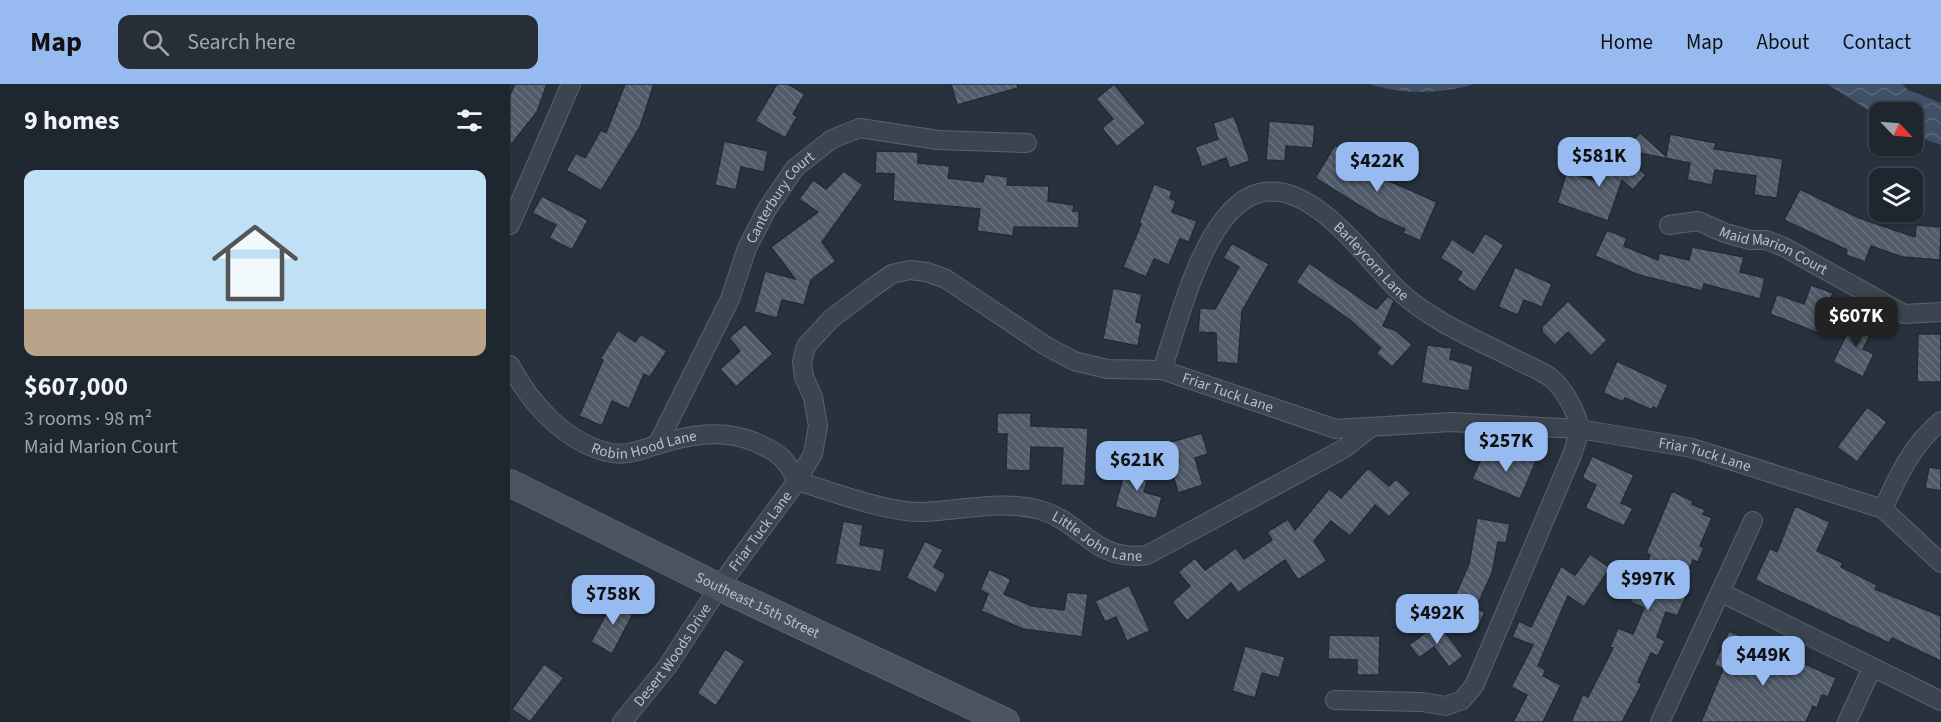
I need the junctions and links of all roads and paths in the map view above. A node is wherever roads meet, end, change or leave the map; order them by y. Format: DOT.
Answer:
graph roads {
  1 [pos="571,84"];
  2 [pos="1027,143"];
  3 [pos="510,225"];
  4 [pos="1669,225"];
  5 [pos="1941,312"];
  6 [pos="510,365"];
  7 [pos="1162,370"];
  8 [pos="1941,422"];
  9 [pos="1370,428"];
  10 [pos="1579,429"];
  11 [pos="657,445"];
  12 [pos="797,481"];
  13 [pos="510,483"];
  14 [pos="1883,509"];
  15 [pos="1753,521"];
  16 [pos="1941,563"];
  17 [pos="719,587"];
  18 [pos="1722,593"];
  19 [pos="1872,668"];
  20 [pos="1335,699"];
  21 [pos="1941,701"];
  22 [pos="622,722"];
  23 [pos="1006,722"];
  24 [pos="1660,722"];
  25 [pos="1847,722"];
  1 -- 3 [label="street"];
  2 -- 11 [label="street, Canterbury Court"];
  4 -- 5 [label="street, Maid Marion Court"];
  6 -- 11 [label="street, Robin Hood Lane"];
  7 -- 9 [label="street, Friar Tuck Lane"];
  7 -- 10 [label="street, Barleycorn Lane"];
  7 -- 12 [label="street, Friar Tuck Lane"];
  8 -- 14 [label="street"];
  9 -- 10 [label="street, Friar Tuck Lane"];
  9 -- 12 [label="street, Little John Lane"];
  10 -- 14 [label="street, Friar Tuck Lane"];
  10 -- 20 [label="street"];
  11 -- 12 [label="street, Robin Hood Lane"];
  12 -- 17 [label="street, Friar Tuck Lane"];
  13 -- 17 [label="main road, Southeast 15th Street"];
  14 -- 16 [label="street, Friar Tuck Lane"];
  15 -- 18 [label="street"];
  17 -- 22 [label="street, Desert Woods Drive"];
  17 -- 23 [label="main road, Southeast 15th Street"];
  18 -- 19 [label="street"];
  18 -- 24 [label="street"];
  19 -- 21 [label="street"];
  19 -- 25 [label="street"];
}
